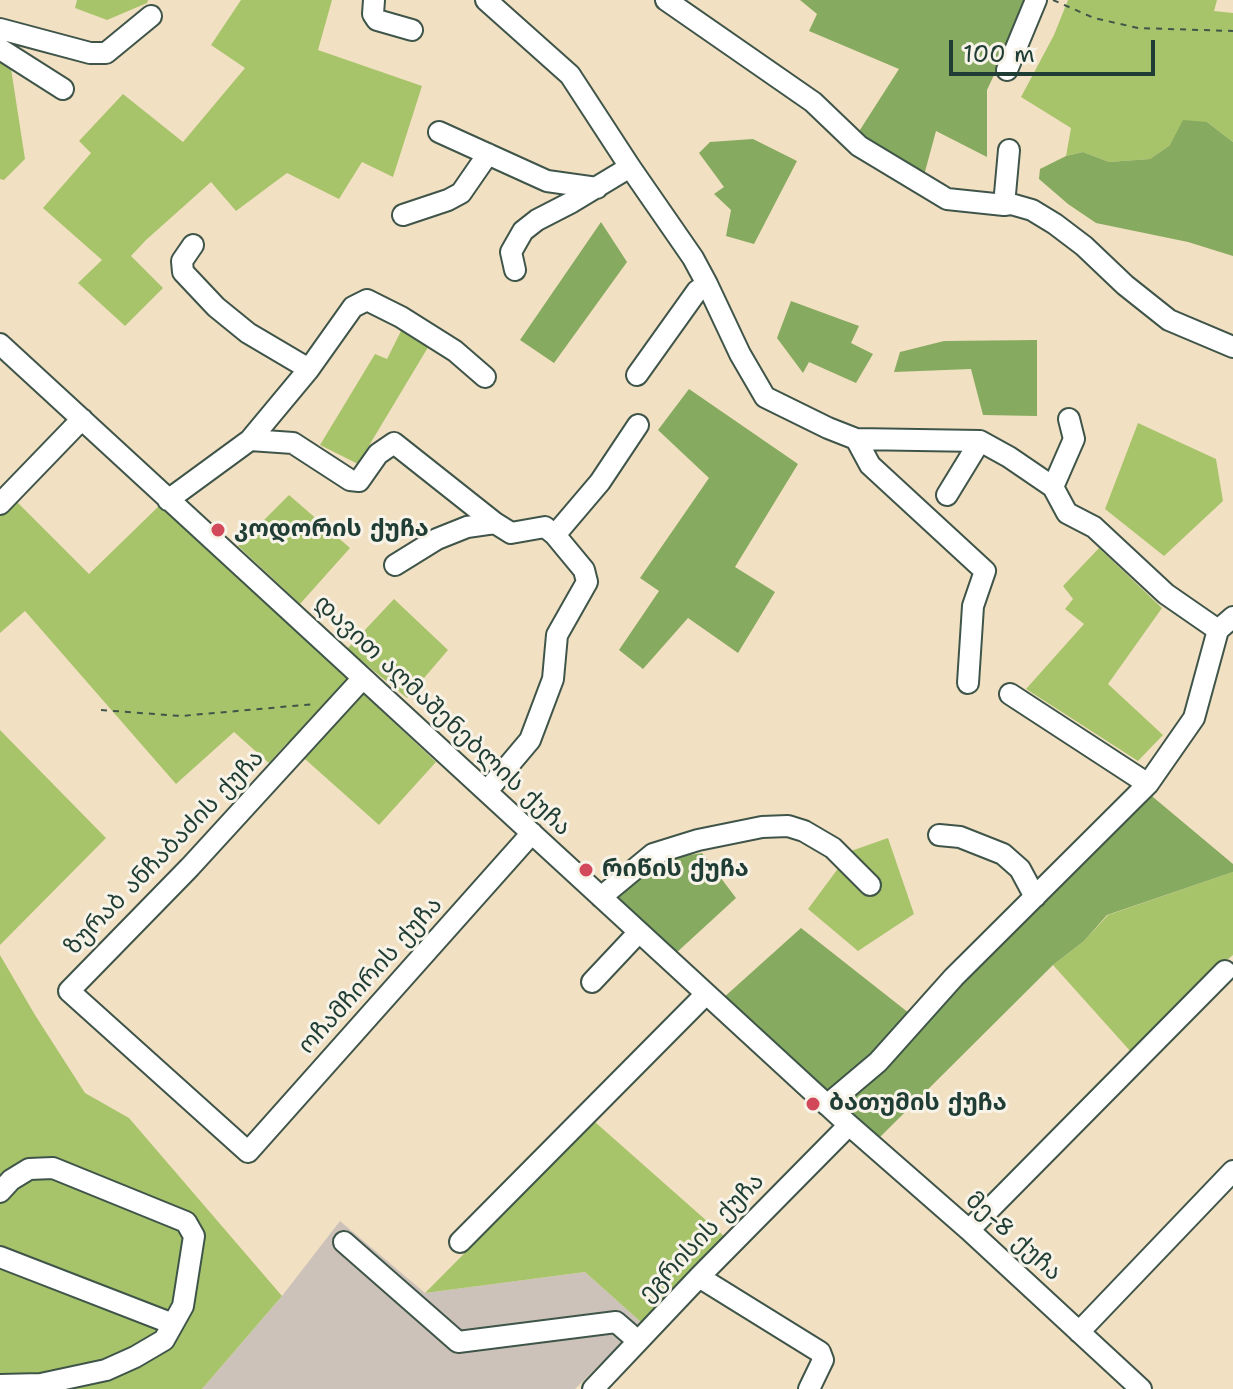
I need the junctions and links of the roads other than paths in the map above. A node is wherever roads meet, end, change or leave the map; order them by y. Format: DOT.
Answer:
graph roads {
  1 [pos="374,0"];
  2 [pos="666,0"];
  3 [pos="1036,0"];
  4 [pos="491,1"];
  5 [pos="151,16"];
  6 [pos="0,29"];
  7 [pos="412,30"];
  8 [pos="0,49"];
  9 [pos="1007,70"];
  10 [pos="63,89"];
  11 [pos="439,132"];
  12 [pos="1009,150"];
  13 [pos="488,154"];
  14 [pos="630,167"];
  15 [pos="597,188"];
  16 [pos="1004,205"];
  17 [pos="403,215"];
  18 [pos="193,245"];
  19 [pos="515,270"];
  20 [pos="707,284"];
  21 [pos="0,344"];
  22 [pos="1233,347"];
  23 [pos="309,369"];
  24 [pos="637,375"];
  25 [pos="485,377"];
  26 [pos="82,419"];
  27 [pos="1069,419"];
  28 [pos="638,425"];
  29 [pos="856,439"];
  30 [pos="250,440"];
  31 [pos="980,441"];
  32 [pos="1053,487"];
  33 [pos="947,495"];
  34 [pos="168,500"];
  35 [pos="0,504"];
  36 [pos="495,523"];
  37 [pos="555,535"];
  38 [pos="395,565"];
  39 [pos="1226,623"];
  40 [pos="363,678"];
  41 [pos="968,683"];
  42 [pos="1010,694"];
  43 [pos="1148,784"];
  44 [pos="487,791"];
  45 [pos="532,833"];
  46 [pos="939,835"];
  47 [pos="870,885"];
  48 [pos="601,897"];
  49 [pos="1035,897"];
  50 [pos="639,932"];
  51 [pos="1225,971"];
  52 [pos="592,982"];
  53 [pos="706,994"];
  54 [pos="827,1105"];
  55 [pos="849,1125"];
  56 [pos="248,1152"];
  57 [pos="1233,1171"];
  58 [pos="0,1192"];
  59 [pos="969,1230"];
  60 [pos="344,1242"];
  61 [pos="460,1242"];
  62 [pos="0,1257"];
  63 [pos="699,1277"];
  64 [pos="173,1324"];
  65 [pos="1079,1332"];
  66 [pos="638,1341"];
  67 [pos="0,1385"];
  68 [pos="593,1389"];
  69 [pos="809,1389"];
  70 [pos="1141,1389"];
  1 -- 7 [label="street"];
  2 -- 16 [label="street"];
  3 -- 9 [label="street"];
  4 -- 14 [label="street"];
  5 -- 6 [label="street"];
  8 -- 10 [label="street"];
  11 -- 13 [label="street"];
  12 -- 16 [label="street"];
  13 -- 15 [label="street"];
  13 -- 17 [label="street"];
  14 -- 15 [label="street"];
  14 -- 20 [label="street"];
  15 -- 19 [label="street"];
  16 -- 22 [label="street"];
  18 -- 23 [label="street"];
  20 -- 24 [label="street"];
  20 -- 29 [label="street"];
  21 -- 26 [label="street, დავით აღმაშენებლის ქუჩა"];
  23 -- 25 [label="street"];
  23 -- 30 [label="street"];
  26 -- 34 [label="street, დავით აღმაშენებლის ქუჩა"];
  26 -- 35 [label="street"];
  27 -- 32 [label="street"];
  28 -- 37 [label="street"];
  29 -- 31 [label="street"];
  29 -- 41 [label="street"];
  30 -- 34 [label="street"];
  30 -- 36 [label="street"];
  31 -- 32 [label="street"];
  31 -- 33 [label="street"];
  32 -- 39 [label="street"];
  34 -- 40 [label="street, დავით აღმაშენებლის ქუჩა"];
  36 -- 37 [label="street"];
  36 -- 38 [label="street"];
  37 -- 44 [label="street"];
  39 -- 43 [label="street"];
  40 -- 44 [label="street, დავით აღმაშენებლის ქუჩა"];
  40 -- 56 [label="street, ზურაბ ანჩაბაძის ქუჩა"];
  42 -- 43 [label="street"];
  43 -- 49 [label="street"];
  44 -- 45 [label="street, დავით აღმაშენებლის ქუჩა"];
  45 -- 48 [label="street, დავით აღმაშენებლის ქუჩა"];
  45 -- 56 [label="street, ოჩამჩირის ქუჩა"];
  46 -- 49 [label="street"];
  47 -- 48 [label="street"];
  48 -- 50 [label="street, დავით აღმაშენებლის ქუჩა"];
  49 -- 54 [label="street"];
  50 -- 52 [label="street"];
  50 -- 53 [label="street, დავით აღმაშენებლის ქუჩა"];
  51 -- 59 [label="street"];
  53 -- 54 [label="street, დავით აღმაშენებლის ქუჩა"];
  53 -- 61 [label="street"];
  54 -- 55 [label="street, დავით აღმაშენებლის ქუჩა"];
  55 -- 59 [label="street, მე-8 ქუჩა"];
  55 -- 63 [label="street, ეგრისის ქუჩა"];
  57 -- 65 [label="street"];
  58 -- 64 [label="street"];
  59 -- 65 [label="street, მე-8 ქუჩა"];
  60 -- 66 [label="street"];
  62 -- 64 [label="street"];
  63 -- 66 [label="street, ეგრისის ქუჩა"];
  63 -- 69 [label="street"];
  64 -- 67 [label="street"];
  65 -- 70 [label="street, მე-8 ქუჩა"];
  66 -- 68 [label="street, ეგრისის ქუჩა"];
}
